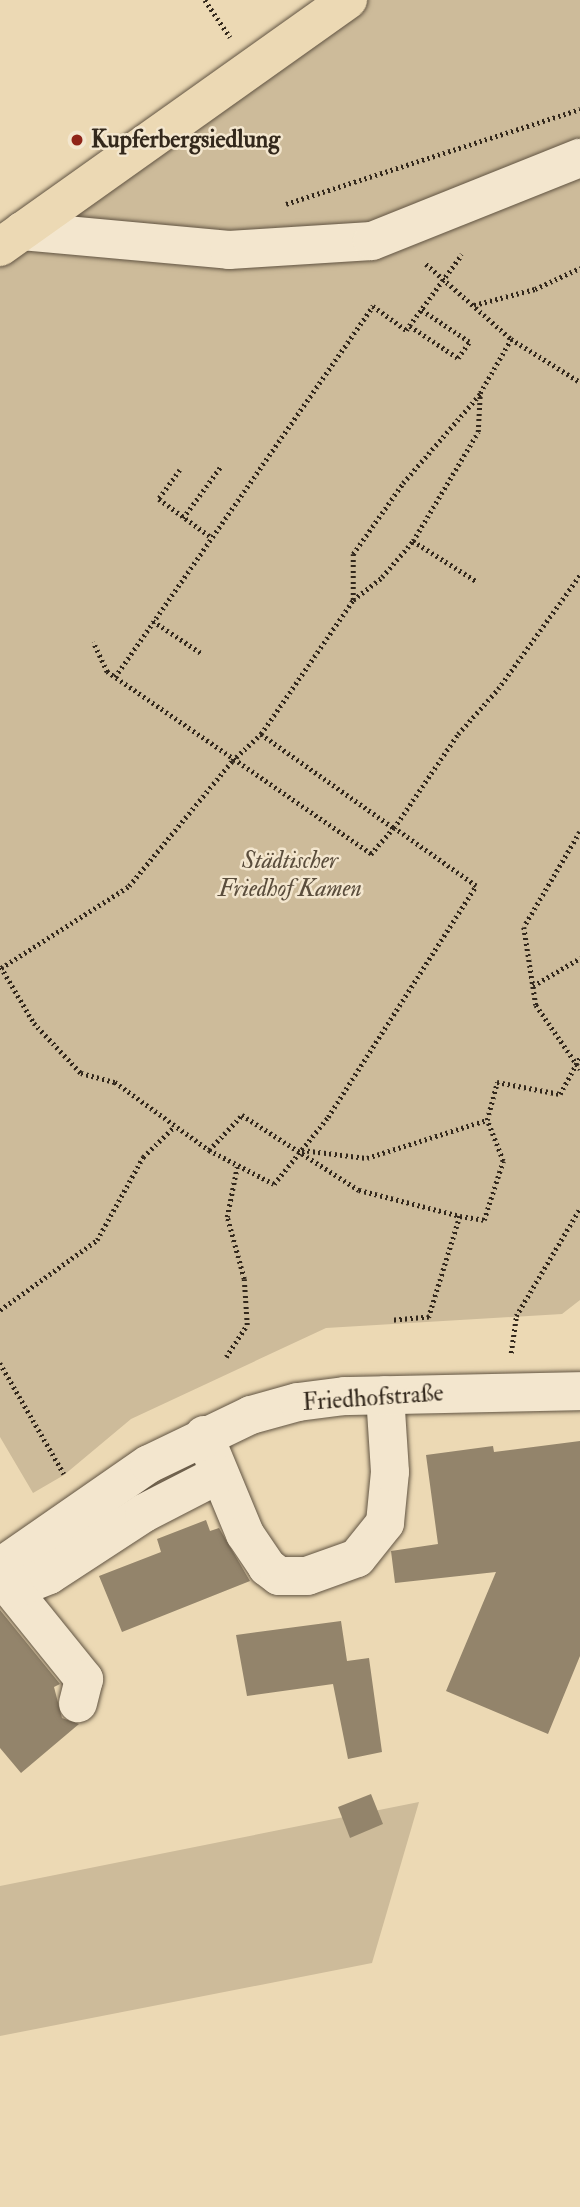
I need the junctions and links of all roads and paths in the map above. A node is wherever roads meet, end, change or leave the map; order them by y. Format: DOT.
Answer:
graph roads {
  1 [pos="205,0"];
  2 [pos="348,0"];
  3 [pos="210,7"];
  4 [pos="580,109"];
  5 [pos="580,158"];
  6 [pos="275,208"];
  7 [pos="11,239"];
  8 [pos="372,241"];
  9 [pos="462,254"];
  10 [pos="580,268"];
  11 [pos="445,277"];
  12 [pos="473,306"];
  13 [pos="421,310"];
  14 [pos="410,326"];
  15 [pos="511,339"];
  16 [pos="580,382"];
  17 [pos="480,393"];
  18 [pos="221,466"];
  19 [pos="180,470"];
  20 [pos="183,517"];
  21 [pos="211,537"];
  22 [pos="413,541"];
  23 [pos="580,575"];
  24 [pos="476,581"];
  25 [pos="353,600"];
  26 [pos="153,621"];
  27 [pos="93,642"];
  28 [pos="201,653"];
  29 [pos="115,677"];
  30 [pos="261,734"];
  31 [pos="232,761"];
  32 [pos="394,828"];
  33 [pos="580,832"];
  34 [pos="580,958"];
  35 [pos="1,968"];
  36 [pos="533,986"];
  37 [pos="580,1057"];
  38 [pos="573,1063"];
  39 [pos="580,1069"];
  40 [pos="487,1120"];
  41 [pos="174,1127"];
  42 [pos="209,1150"];
  43 [pos="302,1150"];
  44 [pos="237,1167"];
  45 [pos="580,1208"];
  46 [pos="460,1216"];
  47 [pos="0,1310"];
  48 [pos="392,1320"];
  49 [pos="226,1357"];
  50 [pos="0,1363"];
  51 [pos="506,1390"];
  52 [pos="580,1391"];
  53 [pos="385,1395"];
  54 [pos="204,1435"];
  55 [pos="220,1474"];
  56 [pos="85,1505"];
  57 [pos="4,1577"];
  58 [pos="78,1703"];
  1 -- 3 [label="path"];
  2 -- 7 [label="main road"];
  4 -- 6 [label="path"];
  5 -- 8 [label="street"];
  7 -- 8 [label="street"];
  8 -- 11 [label="path"];
  9 -- 11 [label="path"];
  10 -- 12 [label="path"];
  11 -- 12 [label="path"];
  11 -- 13 [label="path"];
  12 -- 15 [label="path"];
  13 -- 14 [label="path"];
  13 -- 14 [label="path"];
  14 -- 21 [label="path"];
  15 -- 16 [label="path"];
  15 -- 17 [label="path"];
  17 -- 22 [label="path"];
  17 -- 25 [label="path"];
  18 -- 20 [label="path"];
  19 -- 20 [label="path"];
  20 -- 21 [label="path"];
  21 -- 26 [label="path"];
  22 -- 24 [label="path"];
  22 -- 25 [label="path"];
  23 -- 32 [label="path"];
  25 -- 30 [label="path"];
  26 -- 28 [label="path"];
  26 -- 29 [label="path"];
  27 -- 29 [label="path"];
  29 -- 31 [label="path"];
  30 -- 31 [label="path"];
  30 -- 32 [label="path"];
  31 -- 32 [label="path"];
  31 -- 35 [label="path"];
  32 -- 43 [label="path"];
  33 -- 36 [label="path"];
  34 -- 36 [label="path"];
  35 -- 41 [label="path"];
  36 -- 38 [label="path"];
  37 -- 38 [label="path"];
  38 -- 39 [label="path"];
  38 -- 40 [label="path"];
  40 -- 43 [label="path"];
  40 -- 46 [label="path"];
  41 -- 42 [label="path"];
  41 -- 47 [label="path"];
  42 -- 43 [label="path"];
  42 -- 44 [label="path"];
  43 -- 44 [label="path"];
  43 -- 46 [label="path"];
  44 -- 49 [label="path"];
  45 -- 51 [label="path"];
  46 -- 48 [label="path"];
  50 -- 56 [label="path"];
  51 -- 52 [label="street, Friedhofstraße"];
  51 -- 53 [label="street, Friedhofstraße"];
  53 -- 54 [label="street, Friedhofstraße"];
  53 -- 55 [label="street"];
  54 -- 55 [label="street"];
  54 -- 56 [label="street, Friedhofstraße"];
  55 -- 57 [label="street"];
  56 -- 57 [label="street, Friedhofstraße"];
  57 -- 58 [label="street"];
}
